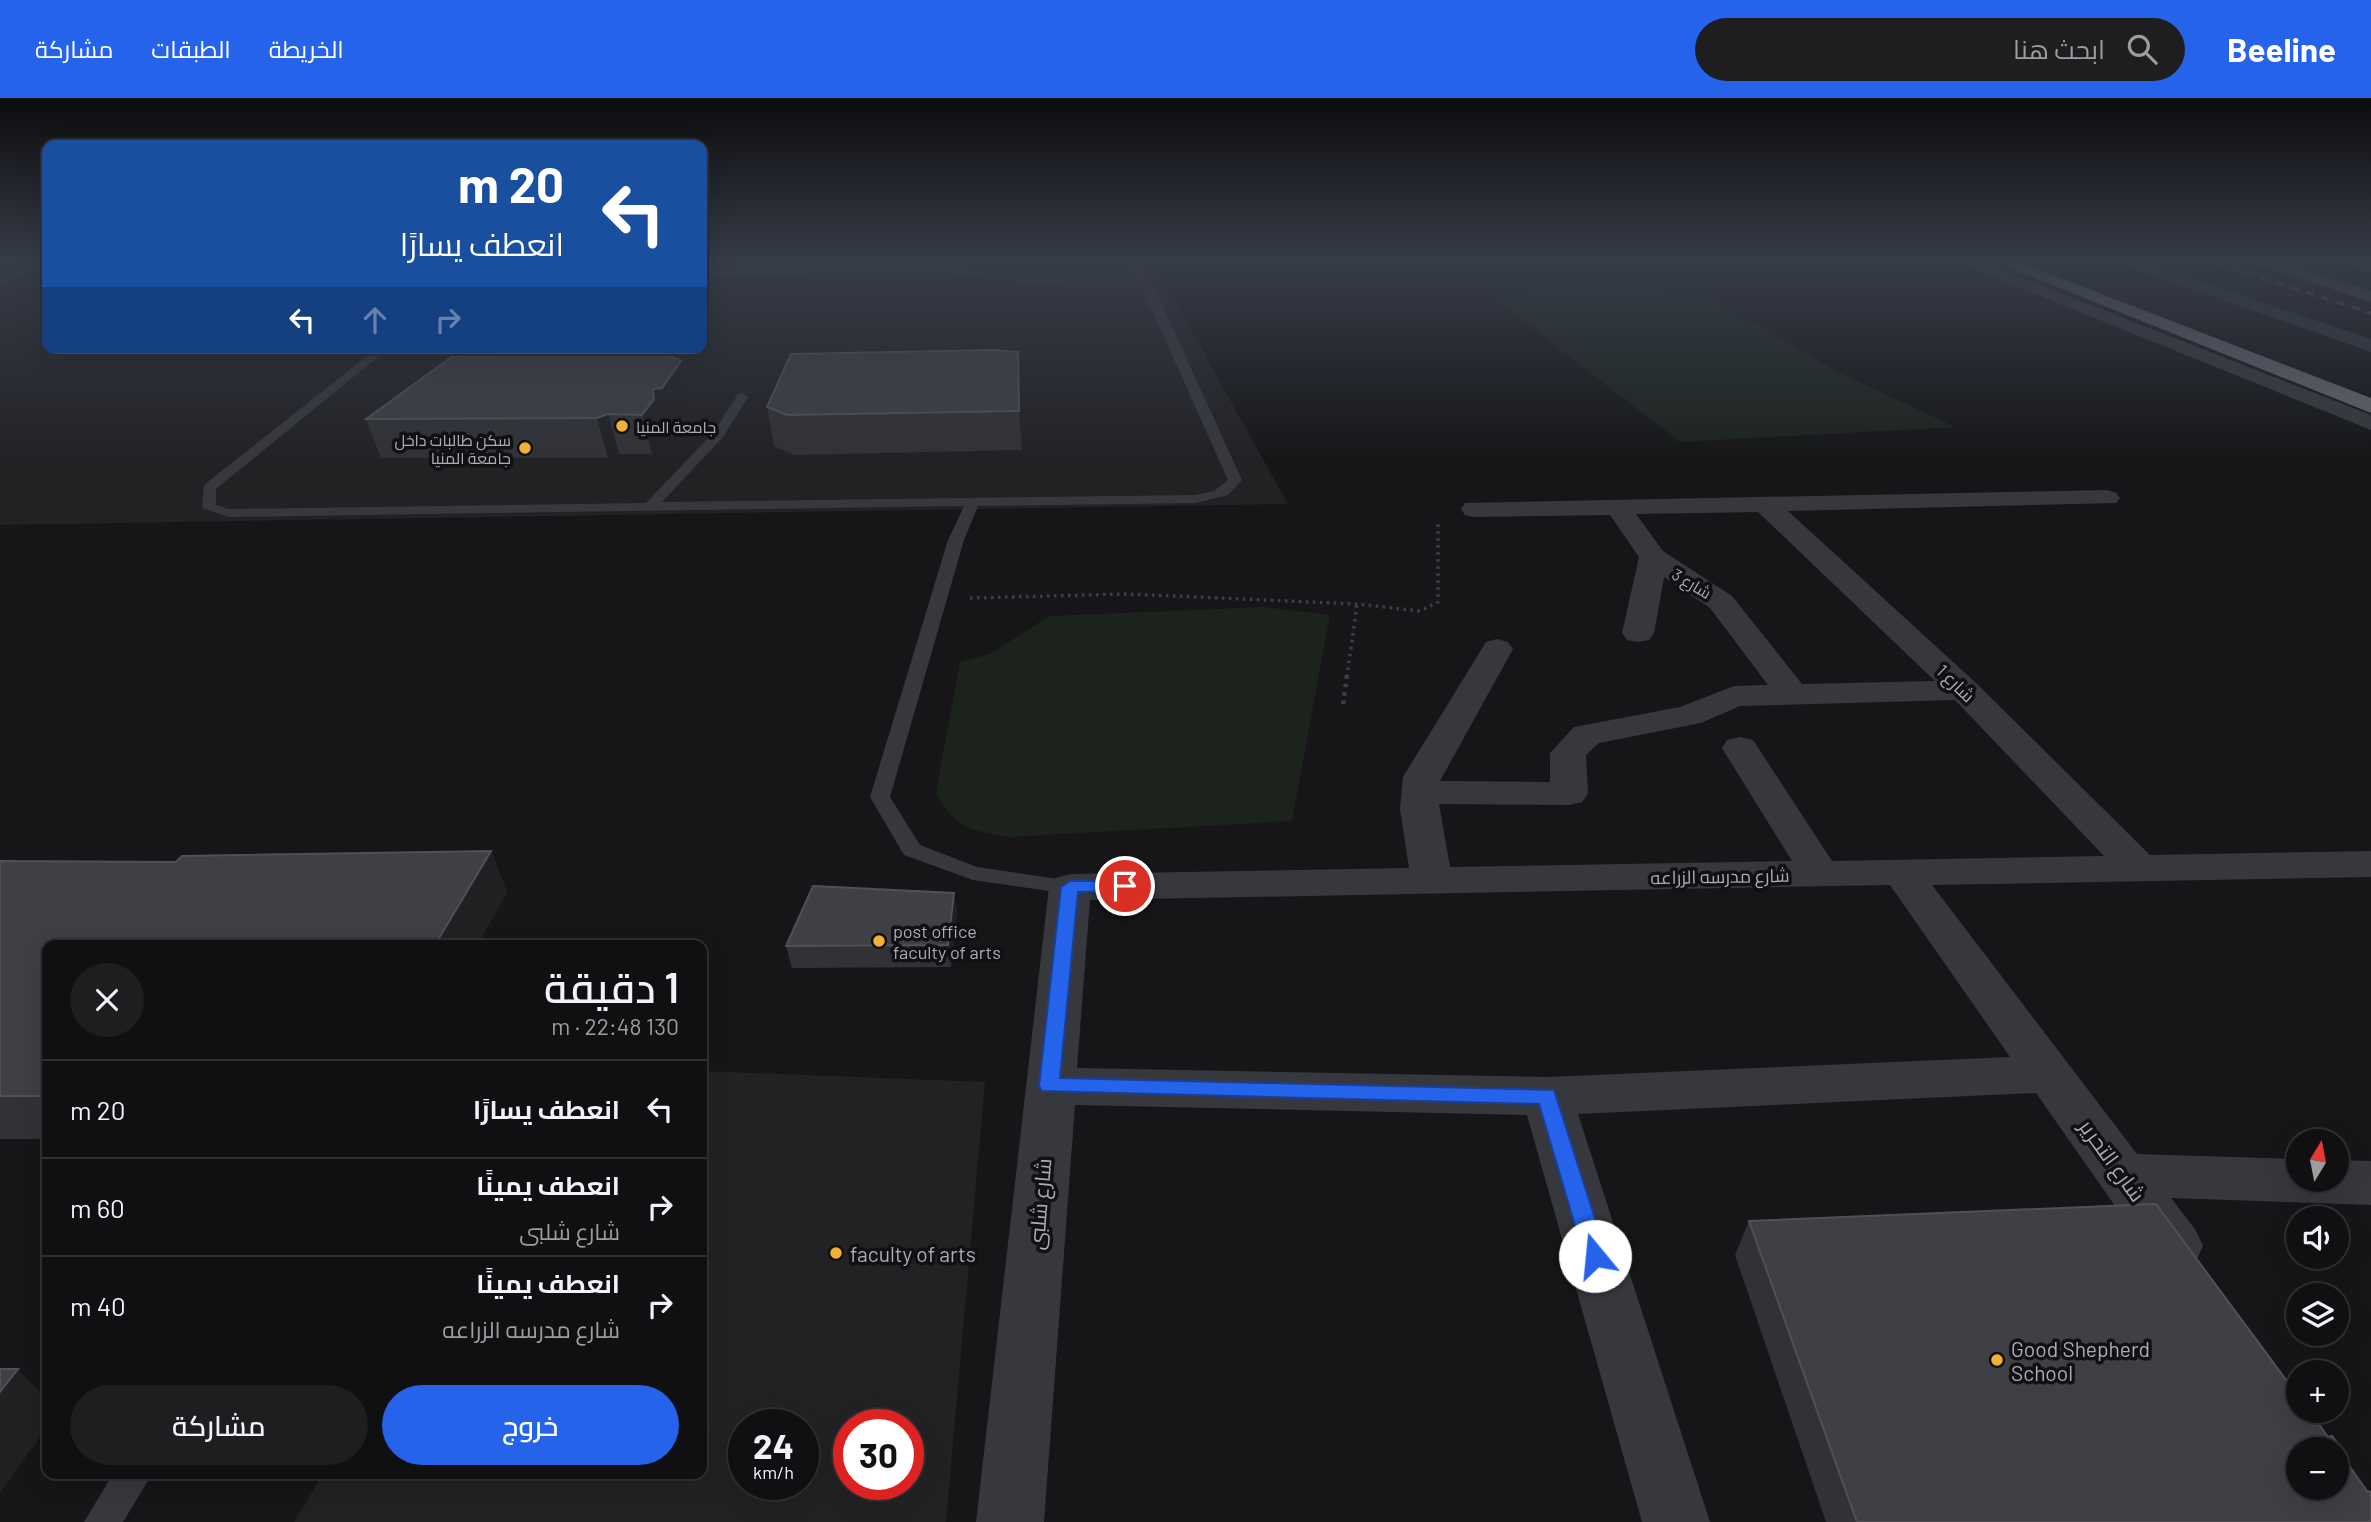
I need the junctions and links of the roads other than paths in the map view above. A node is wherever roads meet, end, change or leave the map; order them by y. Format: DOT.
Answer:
graph roads {
  1 [pos="1165,326"];
  2 [pos="2128,326"];
  3 [pos="2168,326"];
  4 [pos="2207,326"];
  5 [pos="376,354"];
  6 [pos="2371,388"];
  7 [pos="742,397"];
  8 [pos="2371,406"];
  9 [pos="2371,423"];
  10 [pos="668,432"];
  11 [pos="719,434"];
  12 [pos="2107,498"];
  13 [pos="973,502"];
  14 [pos="1765,504"];
  15 [pos="651,506"];
  16 [pos="1618,507"];
  17 [pos="1474,509"];
  18 [pos="1653,557"];
  19 [pos="1638,633"];
  20 [pos="1497,649"];
  21 [pos="1965,690"];
  22 [pos="1792,694"];
  23 [pos="1740,748"];
  24 [pos="1419,792"];
  25 [pos="2371,864"];
  26 [pos="2140,868"];
  27 [pos="1902,872"];
  28 [pos="1820,874"];
  29 [pos="1432,881"];
  30 [pos="1070,887"];
  31 [pos="2051,1074"];
  32 [pos="1049,1086"];
  33 [pos="1547,1096"];
  34 [pos="2123,1175"];
  35 [pos="2371,1184"];
  36 [pos="2203,1284"];
  37 [pos="131,1479"];
  38 [pos="102,1522"];
  39 [pos="1010,1522"];
  40 [pos="1676,1522"];
  1 -- 13 [label="lane"];
  2 -- 9 [label="street"];
  3 -- 8 [label="highway"];
  4 -- 6 [label="highway"];
  5 -- 15 [label="lane"];
  7 -- 11 [label="lane"];
  10 -- 11 [label="lane"];
  11 -- 15 [label="lane"];
  12 -- 14 [label="street"];
  13 -- 15 [label="lane"];
  13 -- 30 [label="lane"];
  14 -- 16 [label="street"];
  14 -- 21 [label="street, شارع 1"];
  16 -- 17 [label="street"];
  16 -- 18 [label="street, شارع 3"];
  18 -- 19 [label="street"];
  18 -- 22 [label="street, شارع 3"];
  20 -- 24 [label="street"];
  21 -- 22 [label="street"];
  21 -- 26 [label="street, شارع 1"];
  22 -- 24 [label="street"];
  23 -- 28 [label="street"];
  24 -- 29 [label="street"];
  25 -- 26 [label="street, شارع مدرسه الزراعه"];
  26 -- 27 [label="street, شارع مدرسه الزراعه"];
  27 -- 28 [label="street, شارع مدرسه الزراعه"];
  27 -- 31 [label="street, شارع التحرير"];
  28 -- 29 [label="street, شارع مدرسه الزراعه"];
  29 -- 30 [label="street, شارع مدرسه الزراعه"];
  30 -- 32 [label="street, شارع شلبى"];
  31 -- 33 [label="street"];
  31 -- 34 [label="street, شارع التحرير"];
  32 -- 33 [label="street"];
  32 -- 39 [label="street, شارع شلبى"];
  33 -- 40 [label="street"];
  34 -- 35 [label="street"];
  34 -- 36 [label="street, شارع التحرير"];
  37 -- 38 [label="lane"];
}
